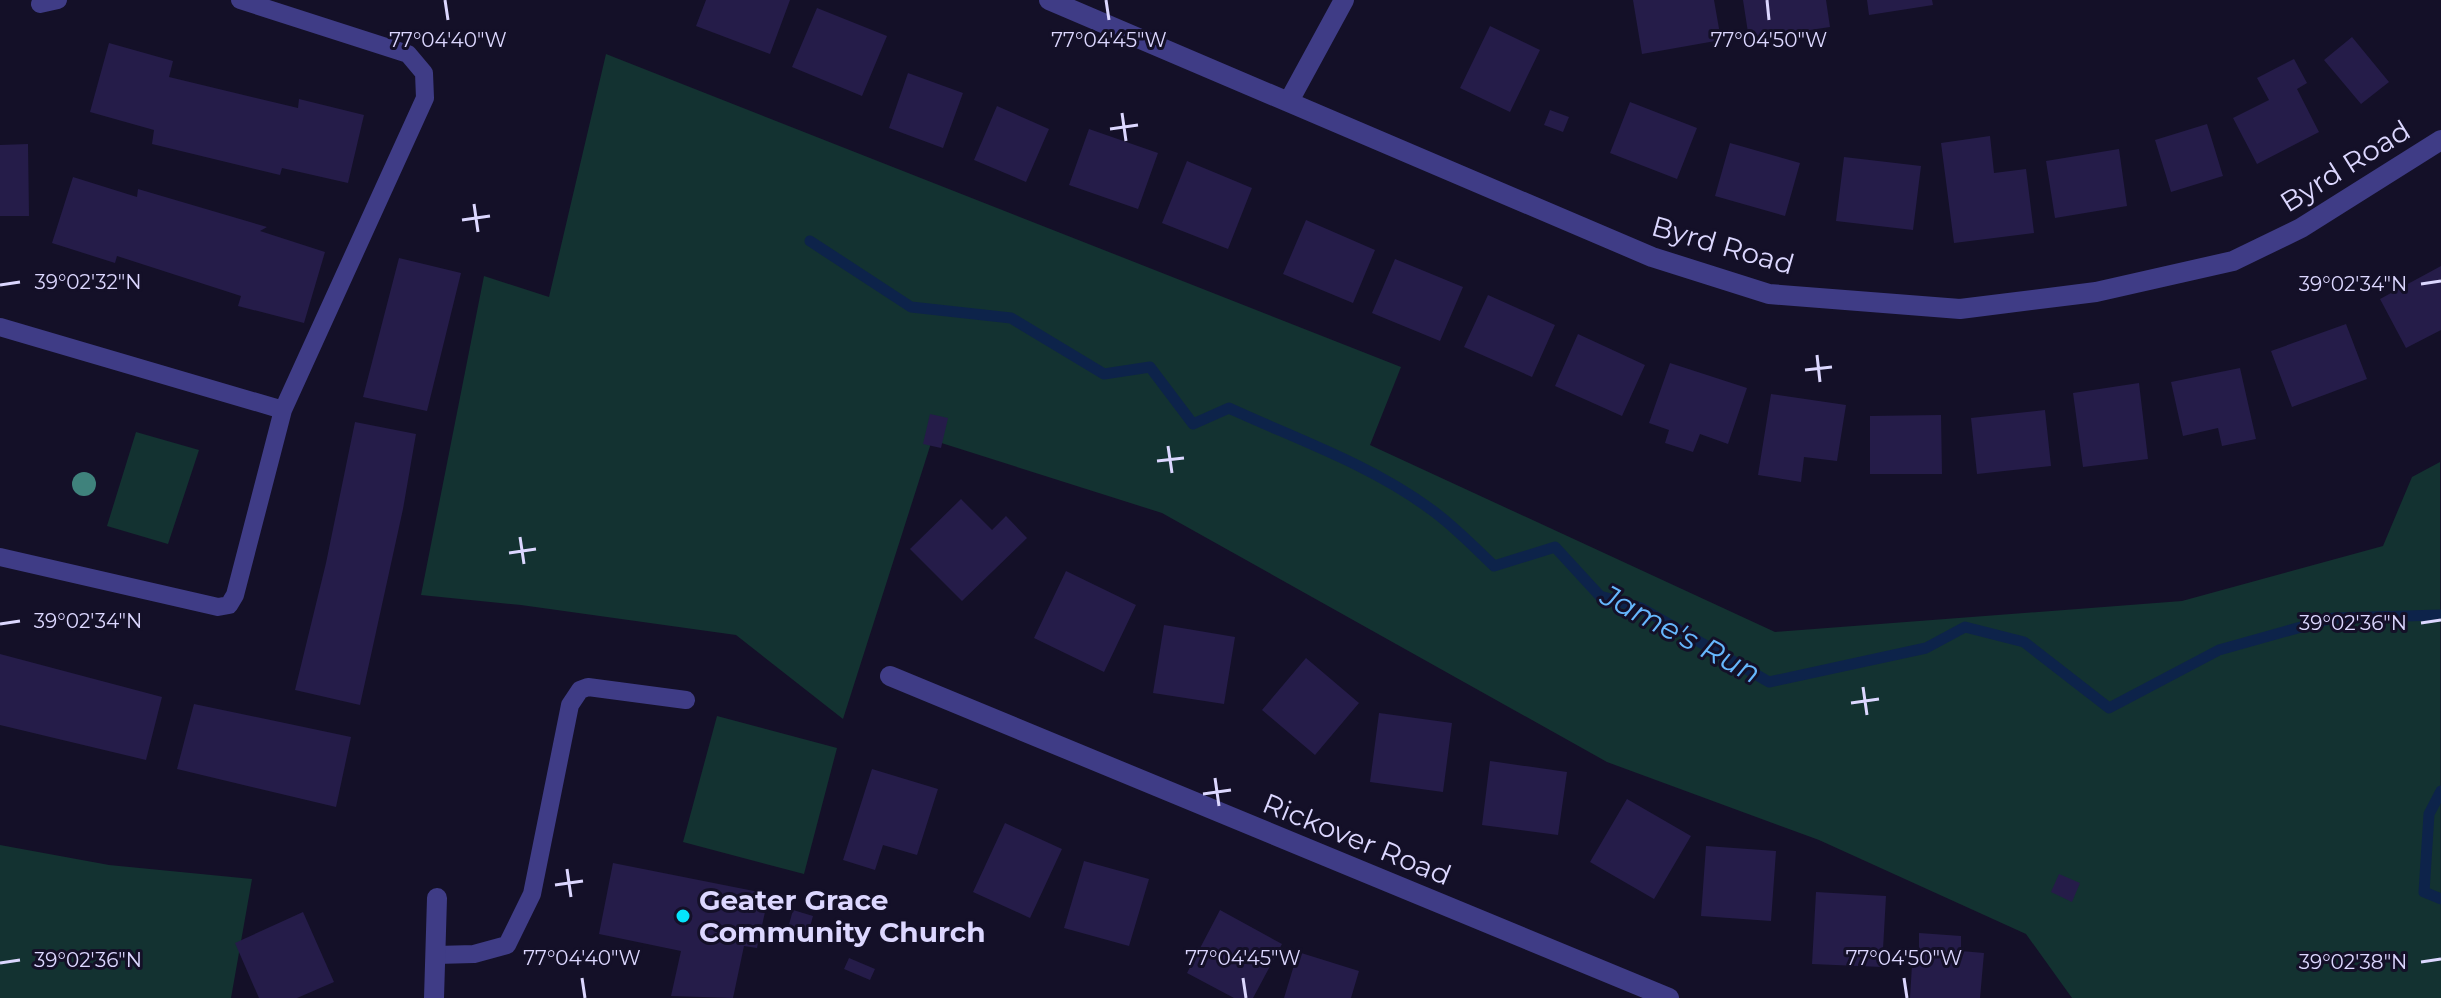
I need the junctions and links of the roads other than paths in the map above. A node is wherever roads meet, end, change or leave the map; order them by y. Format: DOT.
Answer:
graph roads {
  1 [pos="240,0"];
  2 [pos="1049,0"];
  3 [pos="1344,0"];
  4 [pos="1289,101"];
  5 [pos="2441,140"];
  6 [pos="0,327"];
  7 [pos="283,410"];
  8 [pos="0,557"];
  9 [pos="890,676"];
  10 [pos="686,700"];
  11 [pos="437,898"];
  12 [pos="436,955"];
  13 [pos="434,998"];
  14 [pos="1669,998"];
  1 -- 7 [label="lane"];
  2 -- 4 [label="street, Byrd Road"];
  3 -- 4 [label="street"];
  4 -- 5 [label="street, Byrd Road"];
  6 -- 7 [label="lane"];
  7 -- 8 [label="lane"];
  9 -- 14 [label="street, Rickover Road"];
  10 -- 12 [label="lane"];
  11 -- 12 [label="street"];
  12 -- 13 [label="street"];
}
